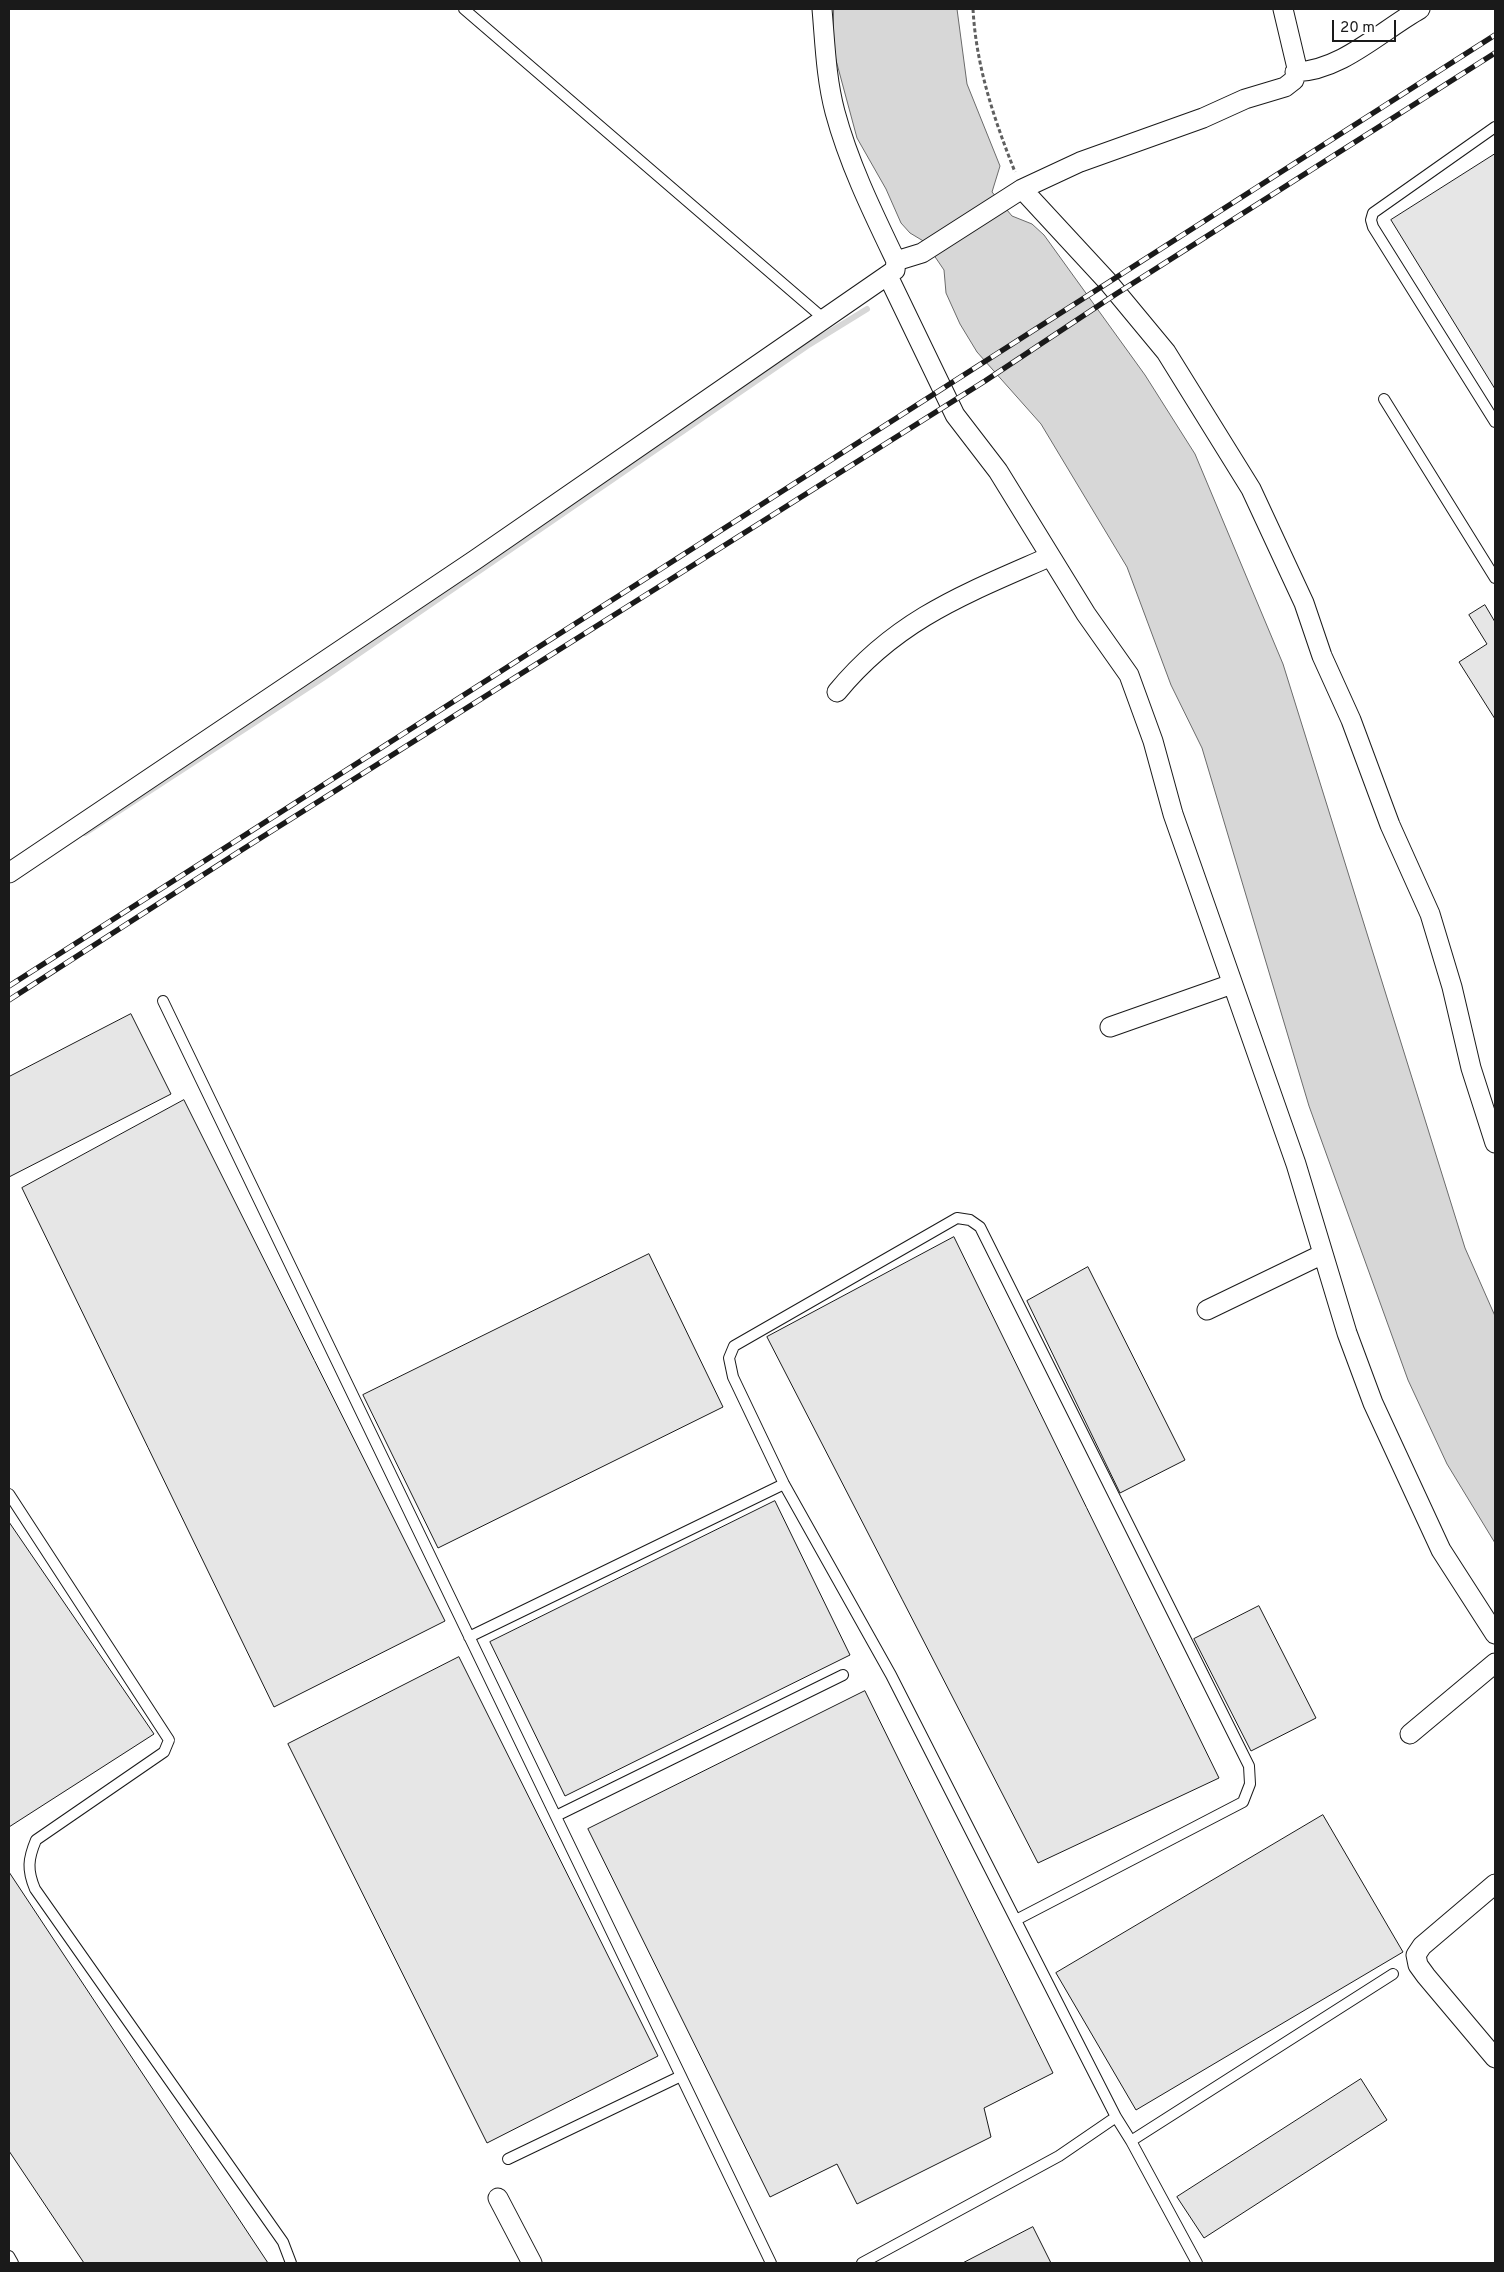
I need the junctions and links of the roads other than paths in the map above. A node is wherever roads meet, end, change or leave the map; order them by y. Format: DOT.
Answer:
graph roads {
  1 [pos="464,9"];
  2 [pos="822,9"];
  3 [pos="1284,9"];
  4 [pos="1420,9"];
  5 [pos="1295,72"];
  6 [pos="1495,127"];
  7 [pos="1015,193"];
  8 [pos="892,269"];
  9 [pos="823,318"];
  10 [pos="1384,399"];
  11 [pos="1495,422"];
  12 [pos="1049,557"];
  13 [pos="1495,578"];
  14 [pos="837,692"];
  15 [pos="9,873"];
  16 [pos="1232,984"];
  17 [pos="162,1001"];
  18 [pos="1110,1027"];
  19 [pos="1495,1143"];
  20 [pos="1323,1254"];
  21 [pos="1207,1310"];
  22 [pos="784,1484"];
  23 [pos="9,1494"];
  24 [pos="1495,1634"];
  25 [pos="469,1637"];
  26 [pos="1495,1663"];
  27 [pos="843,1675"];
  28 [pos="1410,1734"];
  29 [pos="556,1816"];
  30 [pos="1495,1884"];
  31 [pos="1016,1920"];
  32 [pos="1393,1974"];
  33 [pos="1495,2058"];
  34 [pos="682,2076"];
  35 [pos="1116,2117"];
  36 [pos="1131,2141"];
  37 [pos="508,2159"];
  38 [pos="498,2198"];
  39 [pos="9,2256"];
  40 [pos="13,2263"];
  41 [pos="291,2263"];
  42 [pos="532,2263"];
  43 [pos="771,2263"];
  44 [pos="862,2263"];
  45 [pos="1198,2263"];
  1 -- 9 [label="lane"];
  2 -- 8 [label="street"];
  3 -- 5 [label="street"];
  4 -- 5 [label="street"];
  5 -- 7 [label="street"];
  6 -- 11 [label="lane"];
  7 -- 8 [label="street"];
  7 -- 19 [label="street"];
  8 -- 9 [label="street"];
  8 -- 12 [label="street"];
  9 -- 15 [label="street"];
  10 -- 13 [label="lane"];
  12 -- 14 [label="street"];
  12 -- 16 [label="street"];
  16 -- 18 [label="street"];
  16 -- 20 [label="street"];
  17 -- 25 [label="lane"];
  20 -- 21 [label="street"];
  20 -- 24 [label="street"];
  22 -- 25 [label="lane"];
  22 -- 31 [label="lane"];
  22 -- 31 [label="lane"];
  23 -- 41 [label="lane"];
  25 -- 29 [label="lane"];
  26 -- 28 [label="street"];
  27 -- 29 [label="lane"];
  29 -- 34 [label="lane"];
  30 -- 33 [label="street"];
  31 -- 35 [label="lane"];
  32 -- 36 [label="lane"];
  34 -- 37 [label="lane"];
  34 -- 43 [label="lane"];
  35 -- 36 [label="lane"];
  35 -- 44 [label="lane"];
  36 -- 45 [label="lane"];
  38 -- 42 [label="street"];
  39 -- 40 [label="lane"];
}
